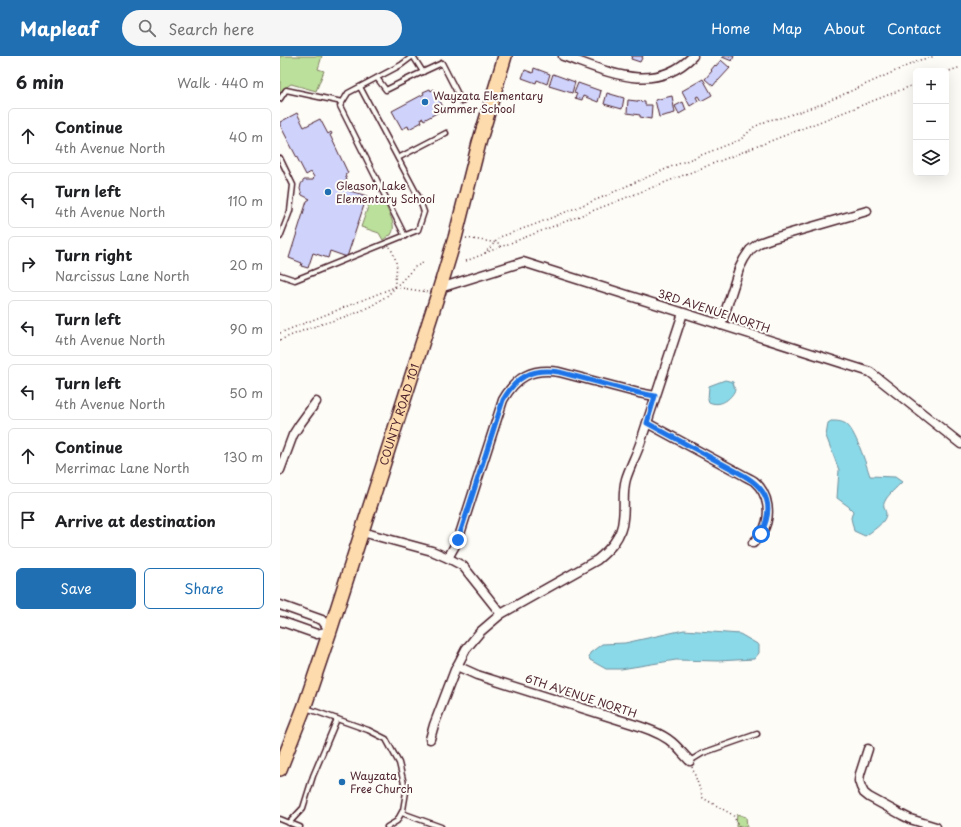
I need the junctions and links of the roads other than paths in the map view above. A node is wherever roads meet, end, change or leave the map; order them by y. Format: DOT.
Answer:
graph roads {
  1 [pos="413,56"];
  2 [pos="505,56"];
  3 [pos="563,56"];
  4 [pos="693,56"];
  5 [pos="423,72"];
  6 [pos="377,78"];
  7 [pos="360,87"];
  8 [pos="280,99"];
  9 [pos="342,102"];
  10 [pos="462,102"];
  11 [pos="446,132"];
  12 [pos="280,158"];
  13 [pos="398,158"];
  14 [pos="867,211"];
  15 [pos="405,236"];
  16 [pos="280,237"];
  17 [pos="280,275"];
  18 [pos="434,290"];
  19 [pos="682,313"];
  20 [pos="722,325"];
  21 [pos="655,396"];
  22 [pos="316,402"];
  23 [pos="647,423"];
  24 [pos="961,444"];
  25 [pos="280,470"];
  26 [pos="362,532"];
  27 [pos="753,543"];
  28 [pos="448,558"];
  29 [pos="280,605"];
  30 [pos="502,614"];
  31 [pos="280,621"];
  32 [pos="330,631"];
  33 [pos="457,666"];
  34 [pos="304,708"];
  35 [pos="336,719"];
  36 [pos="757,734"];
  37 [pos="430,739"];
  38 [pos="868,749"];
  39 [pos="690,761"];
  40 [pos="280,769"];
  41 [pos="402,813"];
  42 [pos="280,819"];
  43 [pos="289,822"];
  44 [pos="300,827"];
  45 [pos="387,827"];
  46 [pos="441,827"];
  47 [pos="936,827"];
  1 -- 5 [label="lane"];
  1 -- 6 [label="lane"];
  2 -- 18 [label="main road, COUNTY ROAD 101"];
  3 -- 4 [label="street"];
  5 -- 6 [label="lane"];
  5 -- 10 [label="lane"];
  6 -- 7 [label="lane"];
  7 -- 9 [label="lane"];
  7 -- 13 [label="lane"];
  8 -- 9 [label="lane"];
  9 -- 15 [label="lane"];
  11 -- 13 [label="lane"];
  12 -- 16 [label="lane"];
  13 -- 15 [label="lane"];
  14 -- 20 [label="street"];
  15 -- 17 [label="lane"];
  18 -- 19 [label="street, 3RD AVENUE NORTH"];
  18 -- 26 [label="main road, COUNTY ROAD 101"];
  19 -- 20 [label="street, 3RD AVENUE NORTH"];
  19 -- 21 [label="street"];
  20 -- 24 [label="street, 3RD AVENUE NORTH"];
  21 -- 23 [label="street"];
  21 -- 28 [label="street"];
  22 -- 25 [label="street"];
  23 -- 27 [label="street"];
  23 -- 30 [label="street"];
  26 -- 28 [label="street"];
  26 -- 32 [label="main road, COUNTY ROAD 101"];
  28 -- 30 [label="street"];
  29 -- 32 [label="street"];
  30 -- 33 [label="street"];
  31 -- 32 [label="street"];
  32 -- 34 [label="main road, COUNTY ROAD 101"];
  33 -- 37 [label="street"];
  33 -- 39 [label="street, 6TH AVENUE NORTH"];
  34 -- 35 [label="lane"];
  34 -- 40 [label="main road, COUNTY ROAD 101"];
  35 -- 41 [label="lane"];
  35 -- 43 [label="lane"];
  36 -- 39 [label="lane"];
  38 -- 47 [label="street"];
  41 -- 45 [label="lane"];
  41 -- 46 [label="lane"];
  42 -- 43 [label="lane"];
  43 -- 44 [label="lane"];
}
